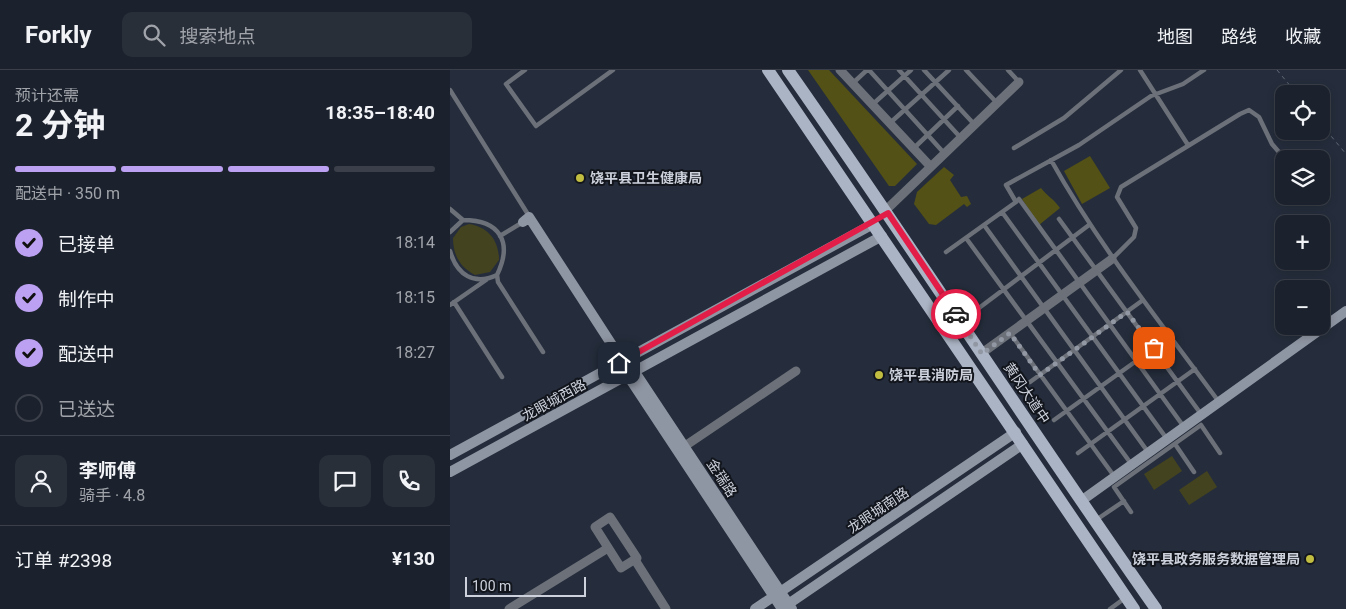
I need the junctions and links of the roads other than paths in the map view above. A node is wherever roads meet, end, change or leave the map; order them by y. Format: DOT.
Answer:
graph roads {
  1 [pos="525,70"];
  2 [pos="613,70"];
  3 [pos="788,70"];
  4 [pos="840,70"];
  5 [pos="868,70"];
  6 [pos="899,70"];
  7 [pos="911,70"];
  8 [pos="924,70"];
  9 [pos="949,70"];
  10 [pos="966,70"];
  11 [pos="1008,70"];
  12 [pos="1121,70"];
  13 [pos="1140,70"];
  14 [pos="1204,70"];
  15 [pos="772,72"];
  16 [pos="904,76"];
  17 [pos="936,82"];
  18 [pos="1019,82"];
  19 [pos="853,83"];
  20 [pos="450,90"];
  21 [pos="888,91"];
  22 [pos="922,95"];
  23 [pos="1155,95"];
  24 [pos="996,103"];
  25 [pos="872,104"];
  26 [pos="958,106"];
  27 [pos="905,110"];
  28 [pos="944,119"];
  29 [pos="890,123"];
  30 [pos="974,124"];
  31 [pos="928,134"];
  32 [pos="960,137"];
  33 [pos="1188,145"];
  34 [pos="913,148"];
  35 [pos="1014,148"];
  36 [pos="1277,150"];
  37 [pos="944,153"];
  38 [pos="1051,160"];
  39 [pos="930,166"];
  40 [pos="1016,202"];
  41 [pos="450,209"];
  42 [pos="887,212"];
  43 [pos="1002,212"];
  44 [pos="526,219"];
  45 [pos="1059,219"];
  46 [pos="463,220"];
  47 [pos="873,224"];
  48 [pos="984,225"];
  49 [pos="1090,225"];
  50 [pos="450,231"];
  51 [pos="500,236"];
  52 [pos="882,236"];
  53 [pos="966,238"];
  54 [pos="1072,238"];
  55 [pos="450,251"];
  56 [pos="1055,251"];
  57 [pos="946,252"];
  58 [pos="1112,259"];
  59 [pos="1038,263"];
  60 [pos="1096,271"];
  61 [pos="497,275"];
  62 [pos="1021,276"];
  63 [pos="486,280"];
  64 [pos="1078,284"];
  65 [pos="1003,290"];
  66 [pos="1062,296"];
  67 [pos="1143,300"];
  68 [pos="452,303"];
  69 [pos="979,308"];
  70 [pos="1044,309"];
  71 [pos="1346,311"];
  72 [pos="1127,312"];
  73 [pos="1026,321"];
  74 [pos="1109,325"];
  75 [pos="1010,333"];
  76 [pos="970,335"];
  77 [pos="1171,336"];
  78 [pos="1092,337"];
  79 [pos="955,345"];
  80 [pos="1154,348"];
  81 [pos="1074,350"];
  82 [pos="543,352"];
  83 [pos="982,354"];
  84 [pos="1136,362"];
  85 [pos="1057,363"];
  86 [pos="1195,369"];
  87 [pos="796,371"];
  88 [pos="1119,374"];
  89 [pos="1040,375"];
  90 [pos="502,377"];
  91 [pos="1178,381"];
  92 [pos="1030,382"];
  93 [pos="1101,387"];
  94 [pos="1160,394"];
  95 [pos="1084,399"];
  96 [pos="1219,402"];
  97 [pos="1143,406"];
  98 [pos="1067,411"];
  99 [pos="1202,415"];
  100 [pos="1125,419"];
  101 [pos="1054,420"];
  102 [pos="1184,428"];
  103 [pos="1016,432"];
  104 [pos="1108,432"];
  105 [pos="1171,442"];
  106 [pos="1023,444"];
  107 [pos="1091,444"];
  108 [pos="681,449"];
  109 [pos="1078,453"];
  110 [pos="1149,453"];
  111 [pos="1220,454"];
  112 [pos="450,455"];
  113 [pos="1132,465"];
  114 [pos="450,472"];
  115 [pos="1194,472"];
  116 [pos="1115,477"];
  117 [pos="1081,501"];
  118 [pos="1124,501"];
  119 [pos="1131,512"];
  120 [pos="1095,521"];
  121 [pos="608,548"];
  122 [pos="634,560"];
  123 [pos="777,594"];
  124 [pos="1126,597"];
  125 [pos="785,608"];
  126 [pos="509,609"];
  127 [pos="666,609"];
  128 [pos="755,609"];
  129 [pos="1110,609"];
  130 [pos="1134,609"];
  131 [pos="1156,609"];
  1 -- 2 [label="lane"];
  3 -- 42 [label="main road, 黄冈大道中"];
  4 -- 19 [label="street"];
  5 -- 19 [label="lane"];
  5 -- 21 [label="lane"];
  6 -- 16 [label="lane"];
  7 -- 16 [label="lane"];
  8 -- 17 [label="lane"];
  9 -- 17 [label="lane"];
  10 -- 24 [label="lane"];
  11 -- 18 [label="lane"];
  12 -- 35 [label="lane"];
  13 -- 23 [label="lane"];
  14 -- 23 [label="lane"];
  15 -- 47 [label="main road"];
  16 -- 21 [label="lane"];
  16 -- 22 [label="lane"];
  17 -- 22 [label="lane"];
  17 -- 26 [label="lane"];
  18 -- 24 [label="street"];
  19 -- 25 [label="street"];
  20 -- 44 [label="lane"];
  21 -- 25 [label="lane"];
  21 -- 27 [label="lane"];
  22 -- 27 [label="lane"];
  22 -- 28 [label="lane"];
  23 -- 33 [label="lane"];
  23 -- 38 [label="lane"];
  24 -- 30 [label="street"];
  25 -- 29 [label="street"];
  26 -- 28 [label="lane"];
  26 -- 30 [label="lane"];
  27 -- 29 [label="lane"];
  27 -- 31 [label="lane"];
  28 -- 31 [label="lane"];
  28 -- 32 [label="lane"];
  29 -- 34 [label="street"];
  30 -- 32 [label="street"];
  31 -- 34 [label="lane"];
  31 -- 37 [label="lane"];
  32 -- 37 [label="street"];
  33 -- 36 [label="lane"];
  33 -- 58 [label="lane"];
  34 -- 39 [label="street"];
  37 -- 39 [label="street"];
  38 -- 40 [label="lane"];
  38 -- 49 [label="lane"];
  39 -- 42 [label="street"];
  40 -- 43 [label="lane"];
  40 -- 56 [label="lane"];
  41 -- 46 [label="lane"];
  42 -- 47 [label="main road"];
  42 -- 76 [label="main road, 黄冈大道中"];
  43 -- 48 [label="lane"];
  43 -- 59 [label="lane"];
  44 -- 51 [label="lane"];
  44 -- 108 [label="main road, 金瑞路"];
  45 -- 54 [label="lane"];
  46 -- 50 [label="lane"];
  46 -- 51 [label="lane"];
  47 -- 52 [label="main road"];
  47 -- 112 [label="main road, 龙眼城西路"];
  48 -- 53 [label="lane"];
  48 -- 62 [label="lane"];
  49 -- 54 [label="lane"];
  49 -- 58 [label="lane"];
  51 -- 61 [label="lane"];
  52 -- 79 [label="main road"];
  52 -- 114 [label="main road, 龙眼城西路"];
  53 -- 57 [label="lane"];
  53 -- 65 [label="lane"];
  54 -- 56 [label="lane"];
  54 -- 60 [label="lane"];
  55 -- 63 [label="lane"];
  56 -- 59 [label="lane"];
  56 -- 64 [label="lane"];
  58 -- 60 [label="street"];
  58 -- 67 [label="lane"];
  59 -- 62 [label="lane"];
  59 -- 66 [label="lane"];
  60 -- 64 [label="street"];
  60 -- 72 [label="lane"];
  61 -- 63 [label="lane"];
  61 -- 82 [label="lane"];
  62 -- 65 [label="lane"];
  62 -- 70 [label="lane"];
  63 -- 68 [label="lane"];
  64 -- 66 [label="street"];
  64 -- 74 [label="lane"];
  65 -- 69 [label="lane"];
  65 -- 73 [label="lane"];
  66 -- 70 [label="street"];
  66 -- 78 [label="lane"];
  67 -- 72 [label="lane"];
  67 -- 77 [label="lane"];
  68 -- 90 [label="lane"];
  70 -- 73 [label="street"];
  70 -- 81 [label="lane"];
  71 -- 96 [label="main road"];
  72 -- 74 [label="lane"];
  72 -- 80 [label="lane"];
  73 -- 75 [label="street"];
  73 -- 85 [label="lane"];
  74 -- 78 [label="lane"];
  74 -- 84 [label="lane"];
  75 -- 83 [label="street"];
  75 -- 89 [label="lane"];
  76 -- 79 [label="main road"];
  76 -- 83 [label="main road, 黄冈大道中"];
  77 -- 80 [label="lane"];
  77 -- 86 [label="lane"];
  78 -- 81 [label="lane"];
  78 -- 88 [label="lane"];
  79 -- 103 [label="main road"];
  80 -- 84 [label="lane"];
  80 -- 91 [label="lane"];
  81 -- 85 [label="lane"];
  81 -- 93 [label="lane"];
  83 -- 117 [label="main road, 黄冈大道中"];
  84 -- 88 [label="lane"];
  84 -- 94 [label="lane"];
  85 -- 89 [label="lane"];
  85 -- 95 [label="lane"];
  86 -- 91 [label="lane"];
  86 -- 96 [label="lane"];
  87 -- 108 [label="street"];
  88 -- 93 [label="lane"];
  88 -- 97 [label="lane"];
  89 -- 92 [label="lane"];
  89 -- 98 [label="lane"];
  91 -- 94 [label="lane"];
  91 -- 99 [label="lane"];
  93 -- 95 [label="lane"];
  93 -- 100 [label="lane"];
  94 -- 97 [label="lane"];
  94 -- 102 [label="lane"];
  95 -- 98 [label="lane"];
  95 -- 104 [label="lane"];
  96 -- 99 [label="main road"];
  97 -- 100 [label="lane"];
  97 -- 105 [label="lane"];
  98 -- 101 [label="lane"];
  98 -- 107 [label="lane"];
  99 -- 102 [label="main road"];
  100 -- 104 [label="lane"];
  100 -- 110 [label="lane"];
  102 -- 105 [label="main road"];
  103 -- 106 [label="main road"];
  103 -- 123 [label="main road, 龙眼城南路"];
  104 -- 107 [label="lane"];
  104 -- 113 [label="lane"];
  105 -- 110 [label="main road"];
  105 -- 111 [label="lane"];
  105 -- 115 [label="lane"];
  105 -- 118 [label="lane"];
  106 -- 124 [label="main road"];
  106 -- 125 [label="main road, 龙眼城南路"];
  107 -- 109 [label="lane"];
  107 -- 116 [label="lane"];
  108 -- 123 [label="main road, 金瑞路"];
  110 -- 113 [label="main road"];
  113 -- 116 [label="main road"];
  116 -- 117 [label="main road"];
  117 -- 120 [label="main road, 黄冈大道中"];
  118 -- 119 [label="lane"];
  118 -- 120 [label="lane"];
  120 -- 131 [label="main road, 黄冈大道中"];
  121 -- 122 [label="street"];
  121 -- 122 [label="street"];
  121 -- 126 [label="street"];
  122 -- 127 [label="street"];
  123 -- 125 [label="main road, 金瑞路"];
  123 -- 128 [label="main road, 龙眼城南路"];
  124 -- 129 [label="lane"];
  124 -- 130 [label="main road"];
}
